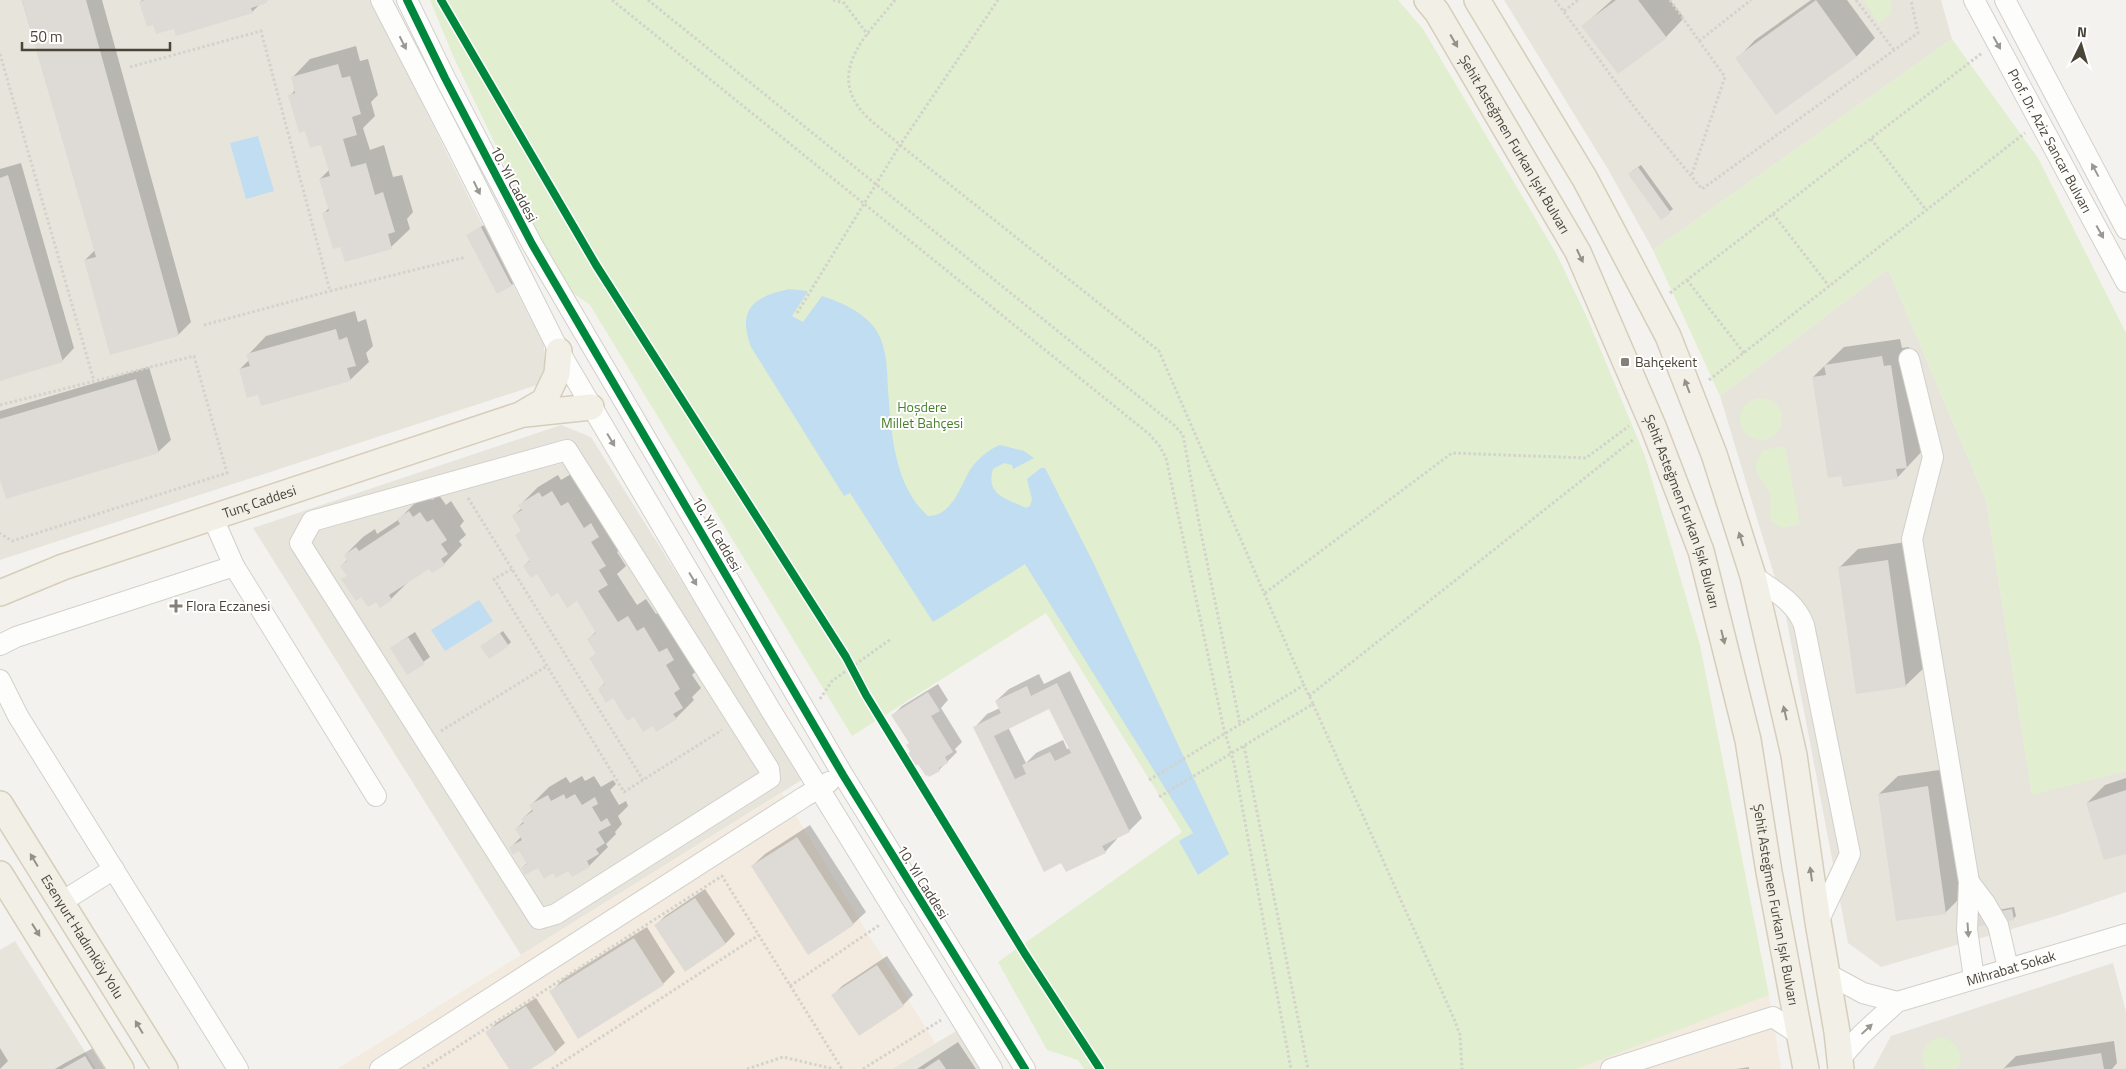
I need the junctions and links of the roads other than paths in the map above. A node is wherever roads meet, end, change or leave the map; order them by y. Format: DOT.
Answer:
graph roads {
  1 [pos="381,0"];
  2 [pos="407,0"];
  3 [pos="1428,0"];
  4 [pos="1477,0"];
  5 [pos="1974,0"];
  6 [pos="2005,0"];
  7 [pos="2126,229"];
  8 [pos="2124,270"];
  9 [pos="559,350"];
  10 [pos="1909,359"];
  11 [pos="591,408"];
  12 [pos="520,415"];
  13 [pos="212,516"];
  14 [pos="234,566"];
  15 [pos="64,567"];
  16 [pos="0,575"];
  17 [pos="1753,576"];
  18 [pos="0,592"];
  19 [pos="0,645"];
  20 [pos="0,680"];
  21 [pos="426,740"];
  22 [pos="843,775"];
  23 [pos="818,788"];
  24 [pos="376,796"];
  25 [pos="0,804"];
  26 [pos="114,870"];
  27 [pos="0,874"];
  28 [pos="1969,882"];
  29 [pos="60,903"];
  30 [pos="1818,922"];
  31 [pos="2126,934"];
  32 [pos="2008,968"];
  33 [pos="1826,973"];
  34 [pos="1974,978"];
  35 [pos="972,984"];
  36 [pos="929,989"];
  37 [pos="1897,1002"];
  38 [pos="952,1004"];
  39 [pos="1837,1032"];
  40 [pos="1800,1035"];
  41 [pos="1840,1065"];
  42 [pos="121,1069"];
  43 [pos="165,1069"];
  44 [pos="238,1069"];
  45 [pos="380,1069"];
  46 [pos="992,1069"];
  47 [pos="1025,1069"];
  48 [pos="1611,1069"];
  49 [pos="1806,1069"];
  1 -- 9 [label="street, one-way"];
  2 -- 22 [label="street, 10. Yıl Caddesi"];
  3 -- 40 [label="main road, Şehit Asteğmen Furkan Işık Bulvarı, one-way"];
  17 -- 4 [label="main road, one-way"];
  5 -- 8 [label="street, Prof. Dr. Aziz Sancar Bulvarı, one-way"];
  7 -- 6 [label="street, Prof. Dr. Aziz Sancar Bulvarı, one-way"];
  9 -- 11 [label="street"];
  9 -- 12 [label="main road, Tunç Caddesi"];
  10 -- 28 [label="street"];
  11 -- 12 [label="main road, Tunç Caddesi"];
  11 -- 23 [label="street, one-way"];
  12 -- 13 [label="main road, Tunç Caddesi"];
  13 -- 14 [label="street"];
  13 -- 15 [label="main road, Tunç Caddesi"];
  14 -- 19 [label="street"];
  14 -- 24 [label="street"];
  15 -- 16 [label="main road"];
  15 -- 18 [label="main road, Tunç Caddesi"];
  30 -- 17 [label="main road, one-way"];
  17 -- 30 [label="street"];
  20 -- 26 [label="street"];
  21 -- 21 [label="street"];
  22 -- 23 [label="street"];
  22 -- 35 [label="street, 10. Yıl Caddesi"];
  23 -- 38 [label="street"];
  23 -- 45 [label="street"];
  29 -- 25 [label="main road, Esenyurt Hadımköy Yolu, one-way"];
  26 -- 29 [label="street"];
  26 -- 44 [label="street"];
  27 -- 42 [label="main road, one-way"];
  28 -- 32 [label="street"];
  28 -- 34 [label="street, one-way"];
  43 -- 29 [label="main road, Esenyurt Hadımköy Yolu, one-way"];
  30 -- 33 [label="main road"];
  31 -- 32 [label="street, Mihrabat Sokak"];
  32 -- 34 [label="street, Mihrabat Sokak"];
  33 -- 37 [label="street"];
  33 -- 39 [label="main road"];
  34 -- 37 [label="street, Mihrabat Sokak"];
  35 -- 38 [label="street"];
  35 -- 47 [label="street, 10. Yıl Caddesi"];
  36 -- 38 [label="street"];
  41 -- 37 [label="street, one-way"];
  38 -- 46 [label="street"];
  39 -- 40 [label="main road"];
  39 -- 41 [label="main road"];
  40 -- 48 [label="street"];
  40 -- 49 [label="main road, Şehit Asteğmen Furkan Işık Bulvarı"];
}
